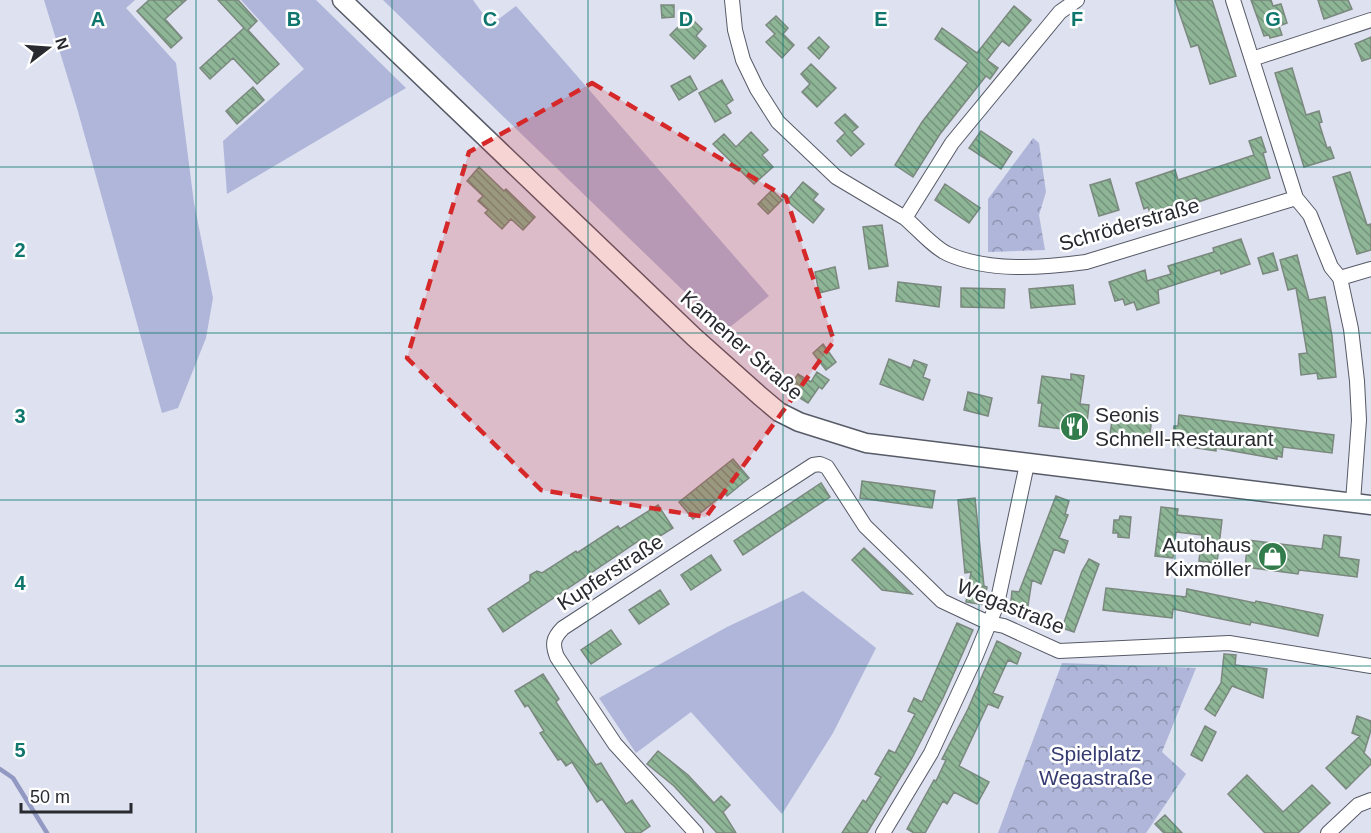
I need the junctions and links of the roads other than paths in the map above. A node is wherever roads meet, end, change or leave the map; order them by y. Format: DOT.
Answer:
graph roads {
  1 [pos="342,0"];
  2 [pos="732,0"];
  3 [pos="1077,0"];
  4 [pos="1233,0"];
  5 [pos="1371,20"];
  6 [pos="1252,59"];
  7 [pos="1296,198"];
  8 [pos="905,218"];
  9 [pos="1371,269"];
  10 [pos="1340,278"];
  11 [pos="1027,464"];
  12 [pos="806,468"];
  13 [pos="1362,504"];
  14 [pos="989,623"];
  15 [pos="1371,666"];
  16 [pos="1371,800"];
  17 [pos="696,833"];
  18 [pos="883,833"];
  19 [pos="1328,833"];
  1 -- 11 [label="main road, Kamener Straße"];
  2 -- 8 [label="street, Schröderstraße"];
  3 -- 8 [label="street"];
  4 -- 6 [label="street"];
  5 -- 6 [label="street"];
  6 -- 7 [label="street"];
  7 -- 8 [label="street, Schröderstraße"];
  7 -- 10 [label="street"];
  9 -- 10 [label="street"];
  10 -- 13 [label="street"];
  11 -- 13 [label="main road, Kamener Straße"];
  11 -- 14 [label="street"];
  12 -- 14 [label="street, Wegastraße"];
  12 -- 17 [label="street, Kupferstraße"];
  14 -- 15 [label="street, Wegastraße"];
  14 -- 18 [label="street"];
  16 -- 19 [label="street"];
}
